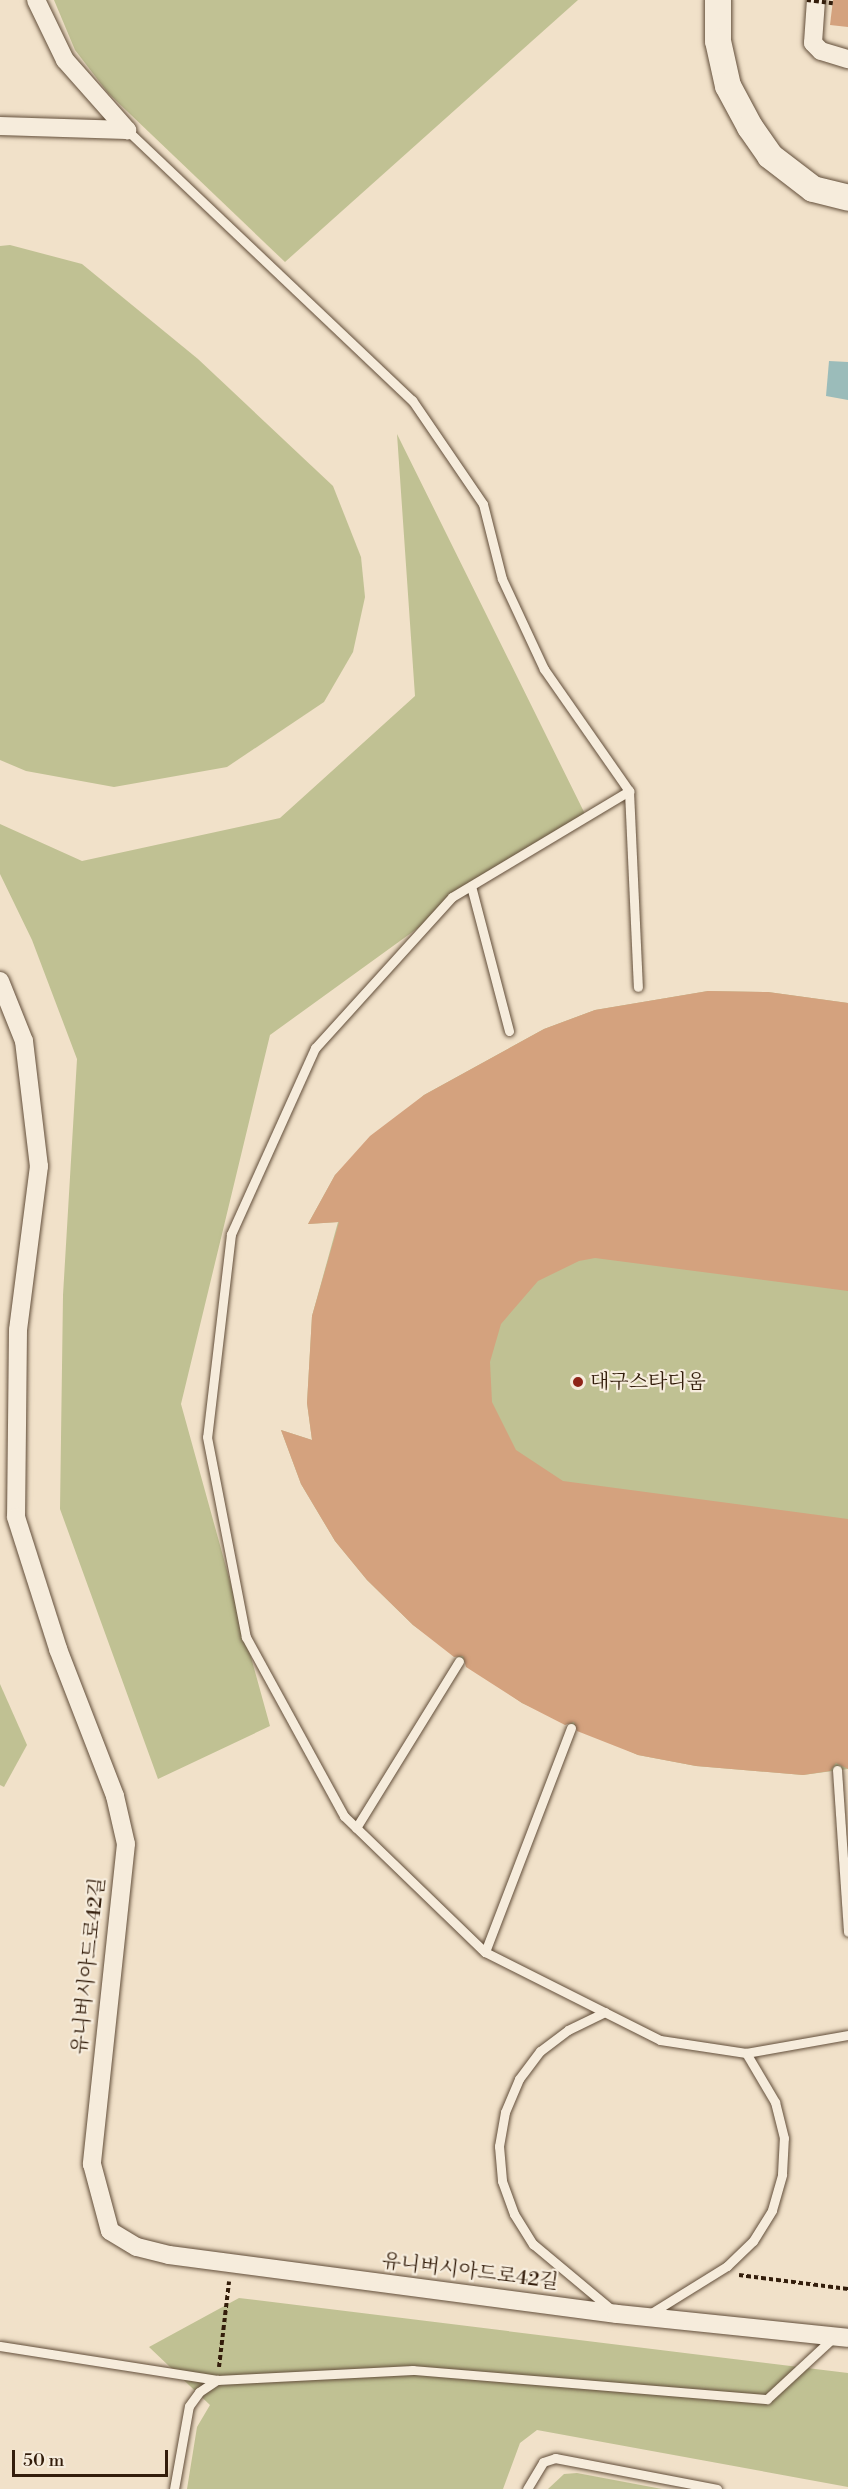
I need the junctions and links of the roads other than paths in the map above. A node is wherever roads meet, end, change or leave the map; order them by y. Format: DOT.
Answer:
graph roads {
  1 [pos="36,0"];
  2 [pos="718,0"];
  3 [pos="824,2"];
  4 [pos="848,59"];
  5 [pos="0,126"];
  6 [pos="127,130"];
  7 [pos="848,198"];
  8 [pos="629,791"];
  9 [pos="471,886"];
  10 [pos="0,981"];
  11 [pos="638,987"];
  12 [pos="508,1031"];
  13 [pos="459,1661"];
  14 [pos="571,1728"];
  15 [pos="837,1770"];
  16 [pos="356,1828"];
  17 [pos="848,1932"];
  18 [pos="485,1952"];
  19 [pos="605,2012"];
  20 [pos="848,2035"];
  21 [pos="746,2053"];
  22 [pos="617,2314"];
  23 [pos="646,2316"];
  24 [pos="841,2338"];
  25 [pos="0,2346"];
  26 [pos="217,2380"];
  27 [pos="174,2489"];
  28 [pos="527,2489"];
  29 [pos="717,2489"];
  1 -- 6 [label="street"];
  2 -- 7 [label="main road"];
  3 -- 4 [label="street"];
  5 -- 6 [label="street"];
  6 -- 8 [label="lane"];
  8 -- 9 [label="lane"];
  8 -- 11 [label="lane"];
  9 -- 12 [label="lane"];
  9 -- 16 [label="lane"];
  10 -- 22 [label="street, 유니버시아드로42길"];
  13 -- 16 [label="lane"];
  14 -- 18 [label="lane"];
  15 -- 17 [label="lane"];
  16 -- 18 [label="lane"];
  18 -- 19 [label="lane"];
  19 -- 21 [label="lane"];
  19 -- 22 [label="lane"];
  20 -- 21 [label="lane"];
  21 -- 23 [label="lane"];
  22 -- 23 [label="street, 유니버시아드로42길"];
  23 -- 24 [label="street, 유니버시아드로42길"];
  24 -- 26 [label="lane"];
  25 -- 26 [label="lane"];
  26 -- 27 [label="lane"];
  28 -- 29 [label="lane"];
}
